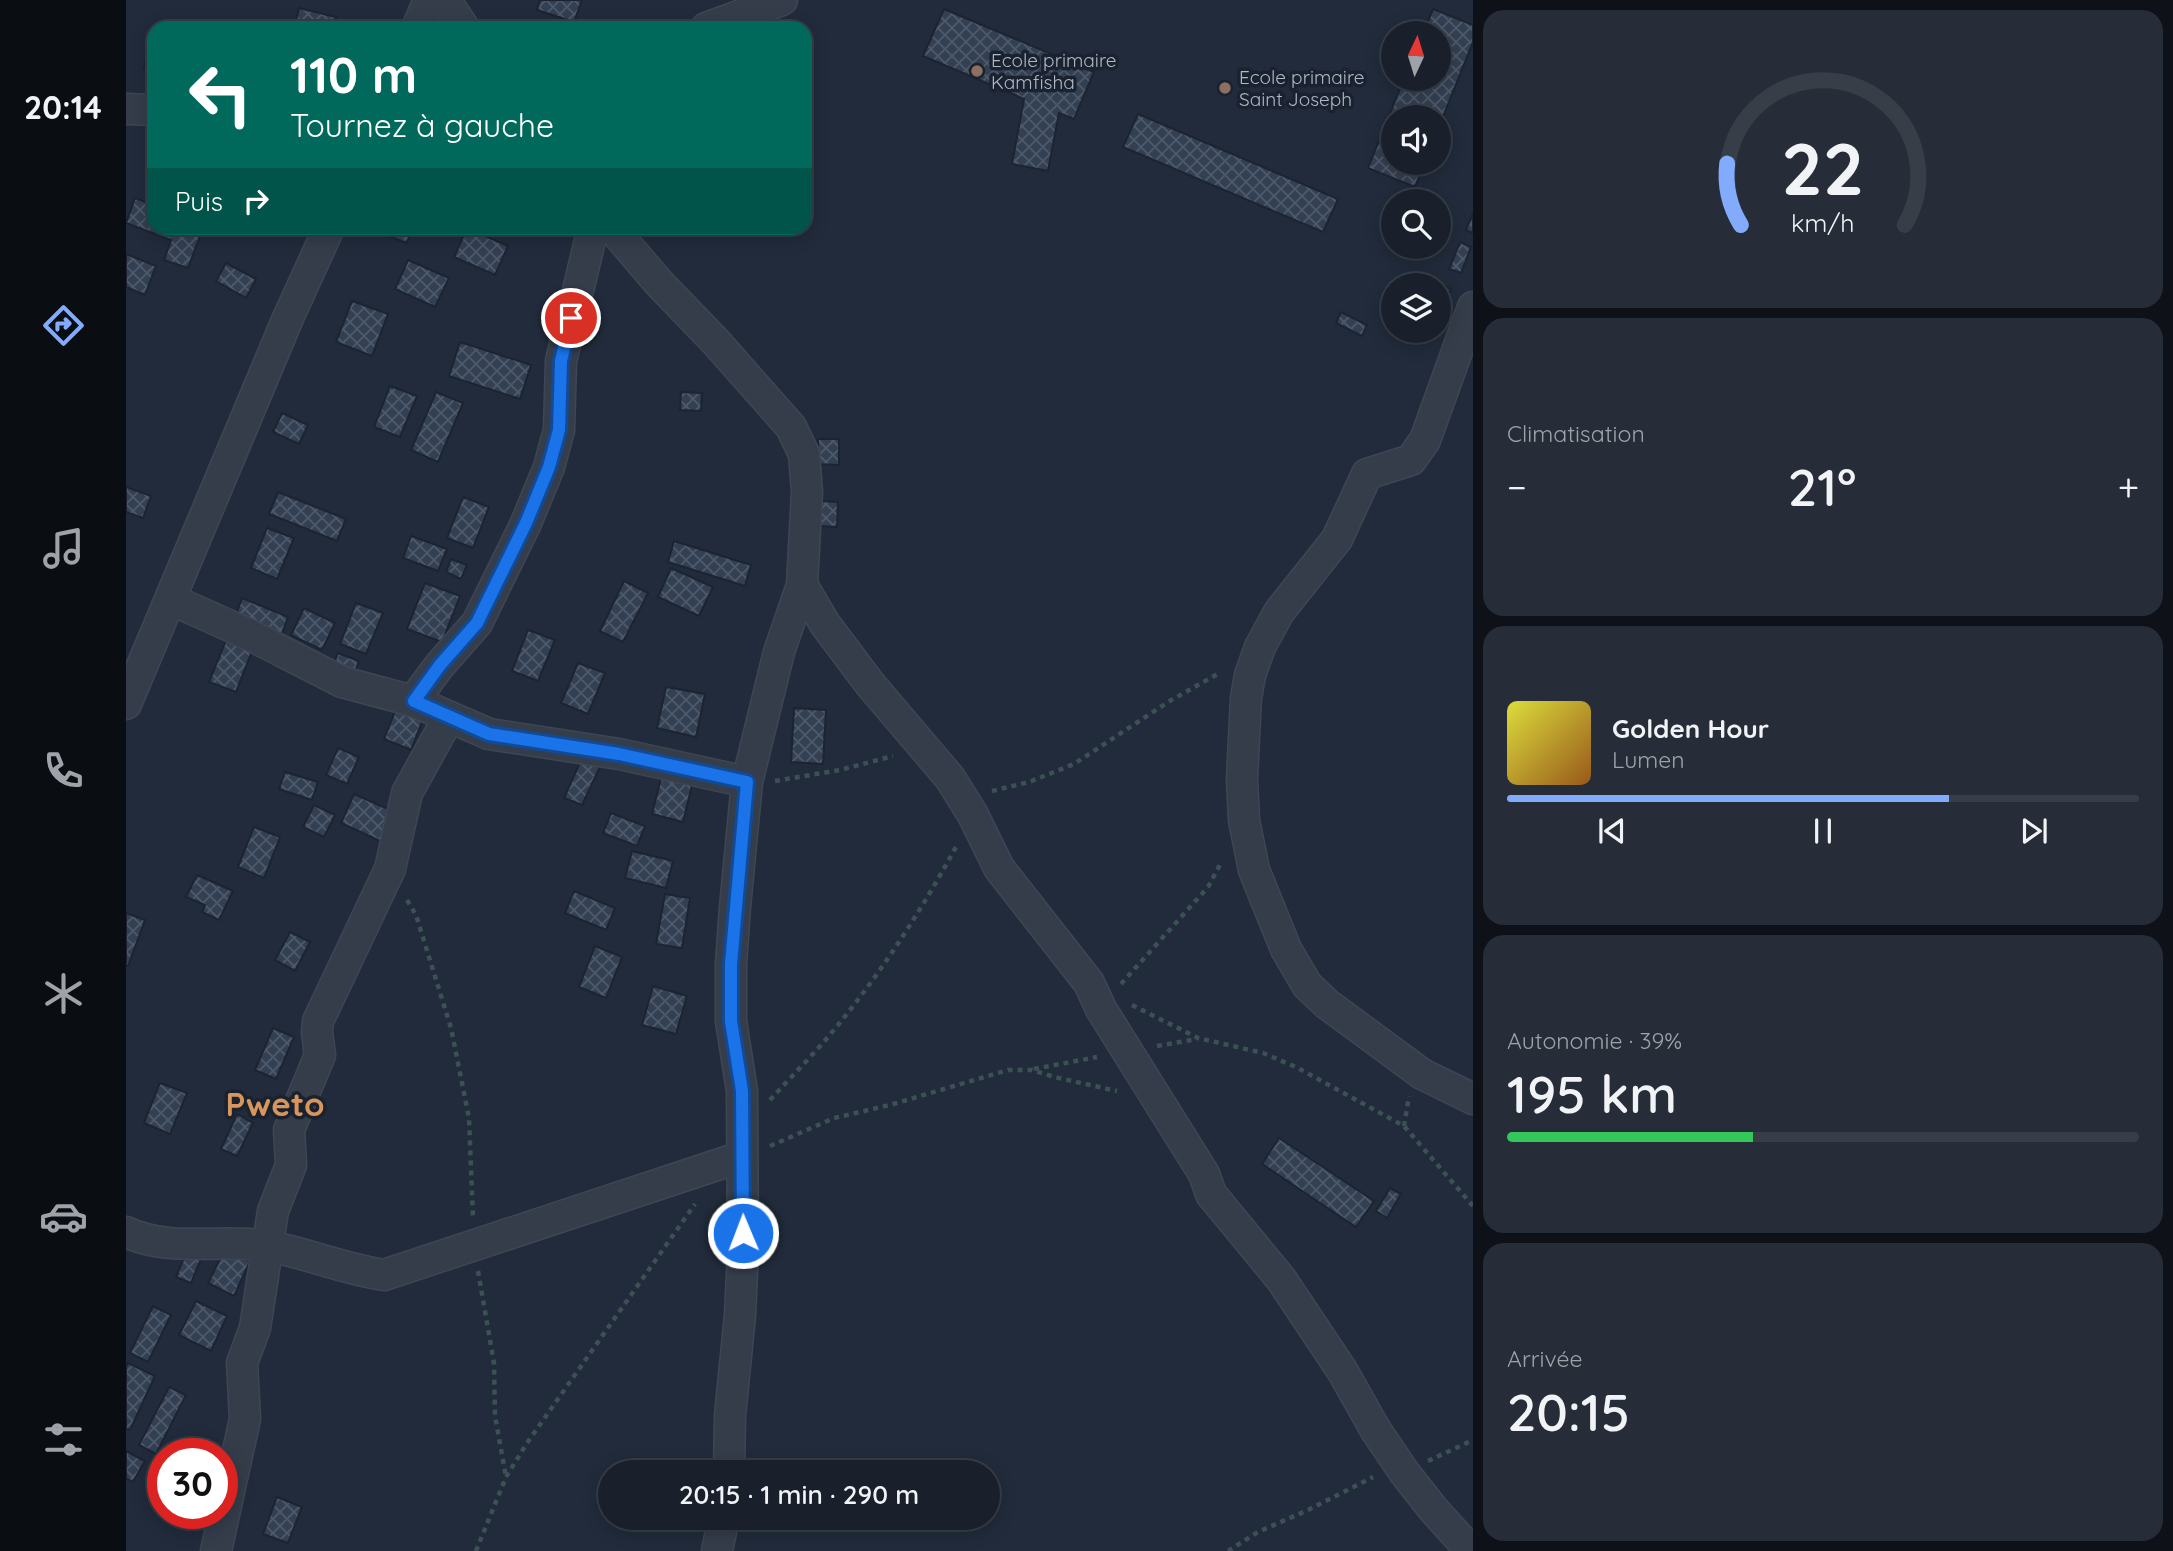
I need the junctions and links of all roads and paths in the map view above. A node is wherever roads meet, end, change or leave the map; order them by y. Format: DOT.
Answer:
graph roads {
  1 [pos="429,0"];
  2 [pos="445,0"];
  3 [pos="782,0"];
  4 [pos="420,21"];
  5 [pos="459,21"];
  6 [pos="725,21"];
  7 [pos="126,109"];
  8 [pos="147,110"];
  9 [pos="326,235"];
  10 [pos="591,235"];
  11 [pos="618,235"];
  12 [pos="1473,306"];
  13 [pos="802,585"];
  14 [pos="172,600"];
  15 [pos="414,701"];
  16 [pos="126,704"];
  17 [pos="449,717"];
  18 [pos="923,745"];
  19 [pos="747,782"];
  20 [pos="1244,820"];
  21 [pos="390,869"];
  22 [pos="1100,988"];
  23 [pos="1156,1099"];
  24 [pos="1473,1099"];
  25 [pos="741,1157"];
  26 [pos="712,1165"];
  27 [pos="1473,1206"];
  28 [pos="126,1232"];
  29 [pos="473,1244"];
  30 [pos="268,1246"];
  31 [pos="1473,1440"];
  32 [pos="729,1460"];
  33 [pos="1404,1472"];
  34 [pos="506,1477"];
  35 [pos="721,1530"];
  36 [pos="216,1551"];
  37 [pos="476,1551"];
  38 [pos="717,1551"];
  39 [pos="1228,1551"];
  40 [pos="1471,1551"];
  1 -- 4 [label="street"];
  2 -- 5 [label="street"];
  3 -- 6 [label="street"];
  7 -- 8 [label="street"];
  9 -- 14 [label="street"];
  10 -- 15 [label="street"];
  11 -- 13 [label="street"];
  12 -- 20 [label="street"];
  13 -- 18 [label="street"];
  13 -- 19 [label="street"];
  14 -- 15 [label="street"];
  14 -- 16 [label="street"];
  15 -- 17 [label="street"];
  17 -- 19 [label="street"];
  17 -- 21 [label="street"];
  18 -- 19 [label="path"];
  18 -- 22 [label="street"];
  19 -- 25 [label="street"];
  20 -- 22 [label="path"];
  20 -- 24 [label="street"];
  21 -- 29 [label="path"];
  21 -- 30 [label="street"];
  22 -- 23 [label="street"];
  22 -- 27 [label="path"];
  23 -- 25 [label="path"];
  23 -- 33 [label="street"];
  25 -- 26 [label="street"];
  25 -- 32 [label="street"];
  26 -- 29 [label="street"];
  26 -- 34 [label="path"];
  28 -- 30 [label="street"];
  29 -- 30 [label="street"];
  29 -- 34 [label="path"];
  30 -- 36 [label="street"];
  31 -- 33 [label="path"];
  33 -- 39 [label="path"];
  33 -- 40 [label="street"];
  34 -- 37 [label="path"];
  35 -- 38 [label="street"];
}
